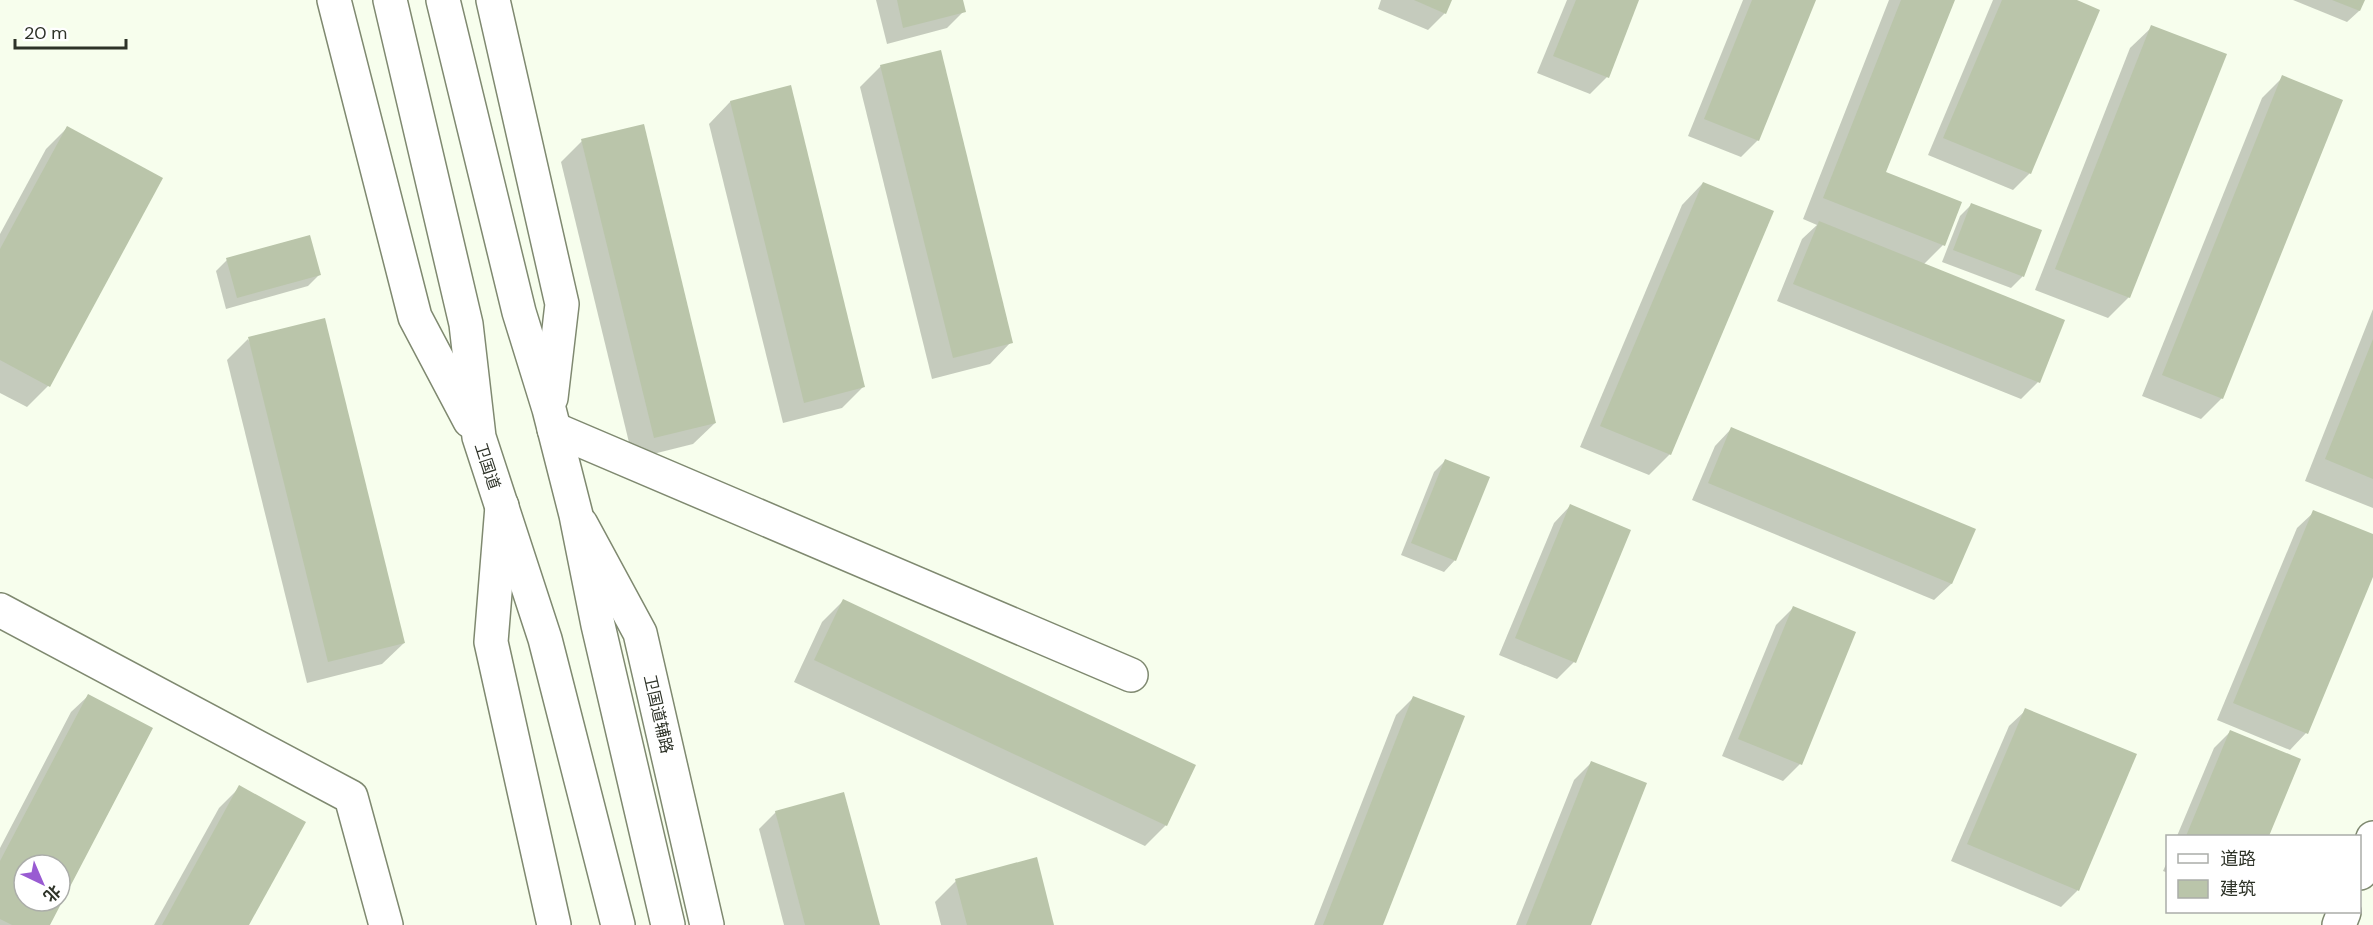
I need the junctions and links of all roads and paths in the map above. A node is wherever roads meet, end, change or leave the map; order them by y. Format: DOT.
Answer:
graph roads {
  1 [pos="334,0"];
  2 [pos="390,0"];
  3 [pos="442,0"];
  4 [pos="493,0"];
  5 [pos="551,419"];
  6 [pos="479,437"];
  7 [pos="502,506"];
  8 [pos="576,515"];
  9 [pos="0,610"];
  10 [pos="1131,675"];
  11 [pos="2373,838"];
  12 [pos="2361,870"];
  13 [pos="386,925"];
  14 [pos="554,925"];
  15 [pos="618,925"];
  16 [pos="668,925"];
  17 [pos="707,925"];
  1 -- 6 [label="main road"];
  2 -- 6 [label="main road, 卫国道"];
  3 -- 5 [label="main road"];
  4 -- 5 [label="main road"];
  5 -- 8 [label="main road"];
  5 -- 10 [label="main road"];
  6 -- 7 [label="main road, 卫国道"];
  7 -- 14 [label="main road"];
  7 -- 15 [label="main road, 卫国道"];
  8 -- 16 [label="main road"];
  8 -- 17 [label="main road, 卫国道辅路"];
  9 -- 13 [label="main road"];
  11 -- 12 [label="main road"];
}
